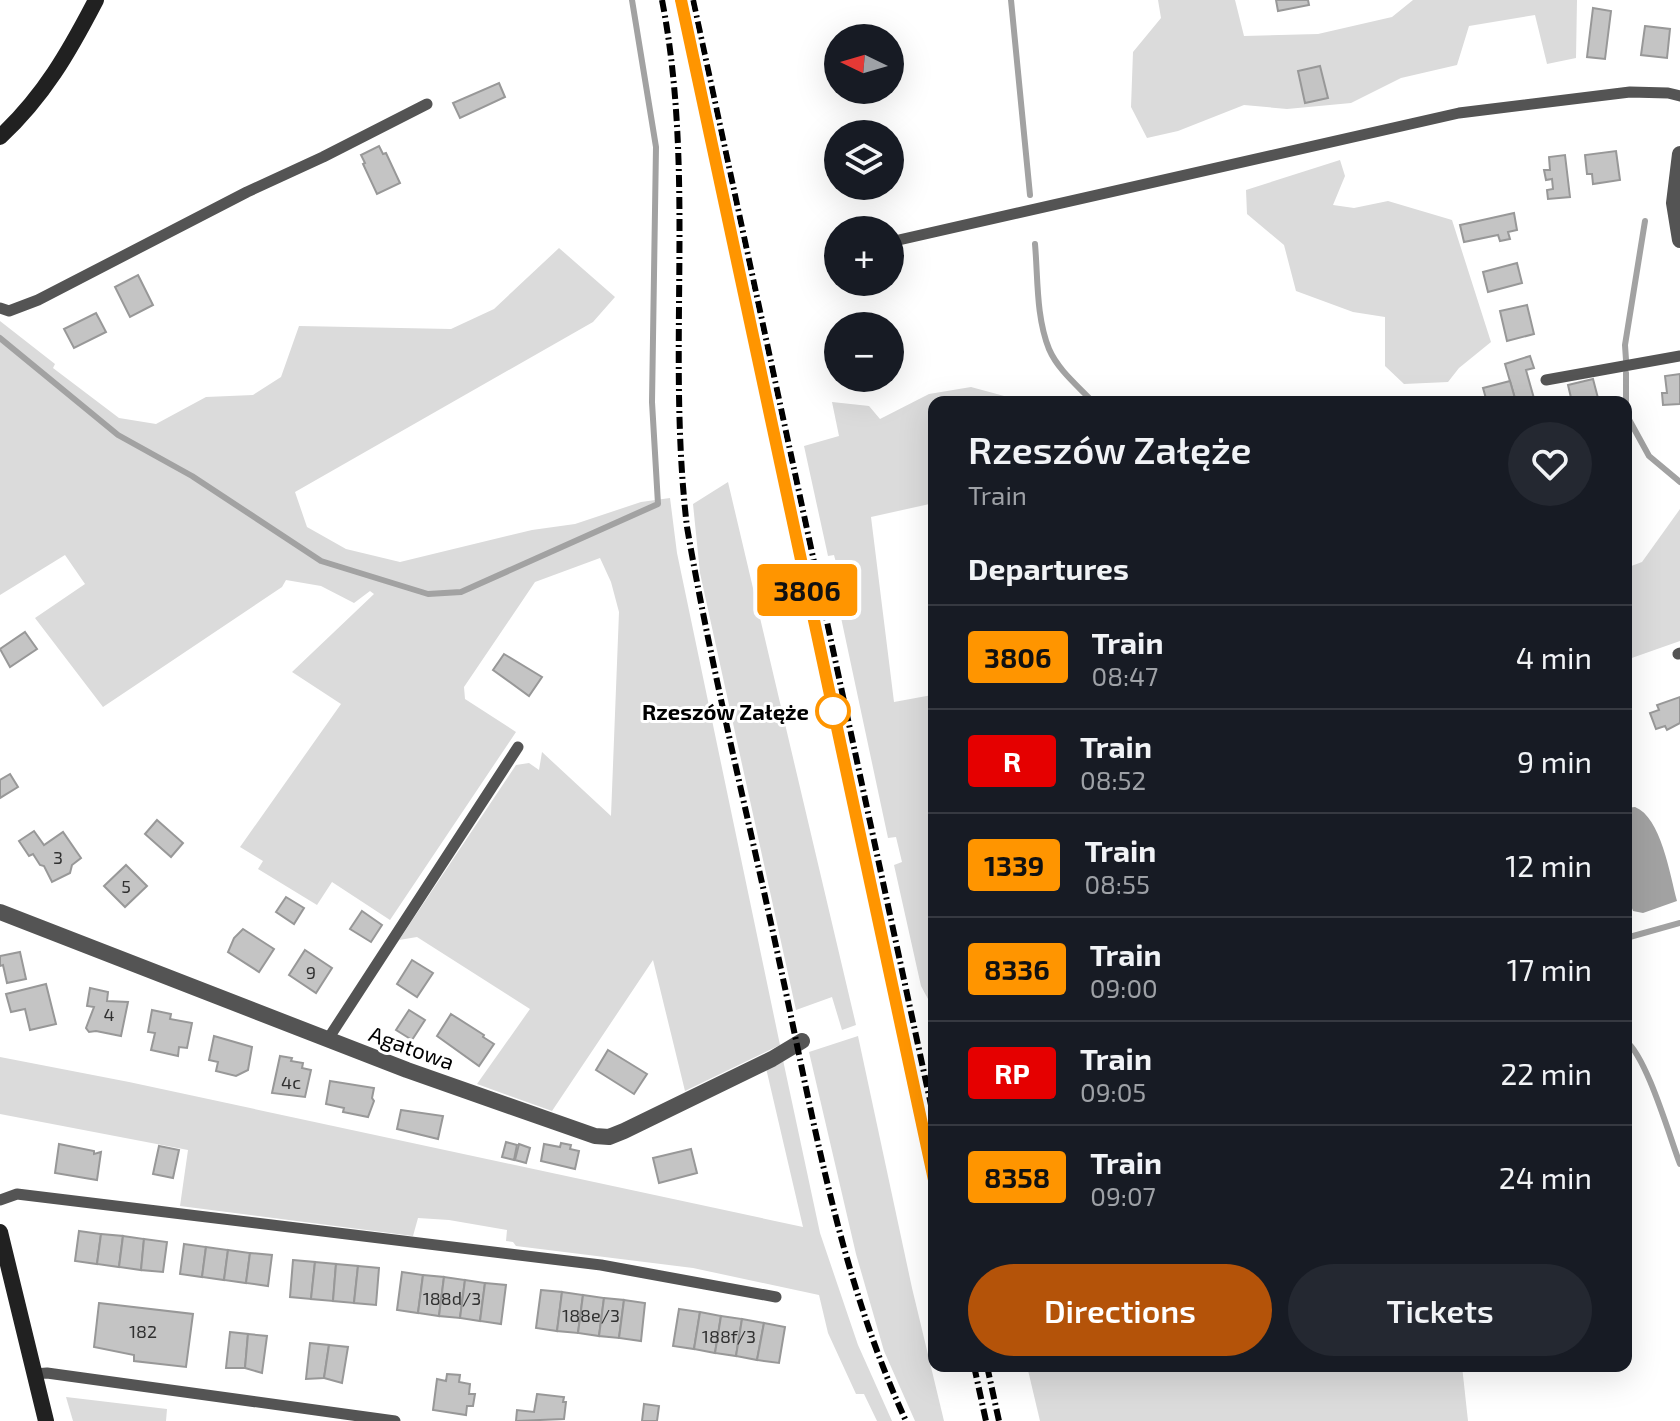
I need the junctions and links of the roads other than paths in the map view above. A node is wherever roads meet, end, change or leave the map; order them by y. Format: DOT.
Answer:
graph roads {
  1 [pos="96,0"];
  2 [pos="1680,96"];
  3 [pos="427,104"];
  4 [pos="0,137"];
  5 [pos="1680,154"];
  6 [pos="904,239"];
  7 [pos="1680,240"];
  8 [pos="0,308"];
  9 [pos="1680,356"];
  10 [pos="1546,380"];
  11 [pos="518,747"];
  12 [pos="0,912"];
  13 [pos="328,1039"];
  14 [pos="802,1041"];
  15 [pos="0,1200"];
  16 [pos="0,1232"];
  17 [pos="776,1297"];
  18 [pos="34,1374"];
  19 [pos="43,1420"];
  20 [pos="395,1421"];
  1 -- 4 [label="street"];
  2 -- 6 [label="lane"];
  3 -- 8 [label="lane"];
  5 -- 7 [label="street"];
  9 -- 10 [label="lane"];
  11 -- 13 [label="lane"];
  12 -- 13 [label="street, Agatowa"];
  13 -- 14 [label="street, Agatowa"];
  15 -- 17 [label="lane"];
  16 -- 18 [label="street"];
  18 -- 19 [label="street"];
  18 -- 20 [label="lane"];
}
